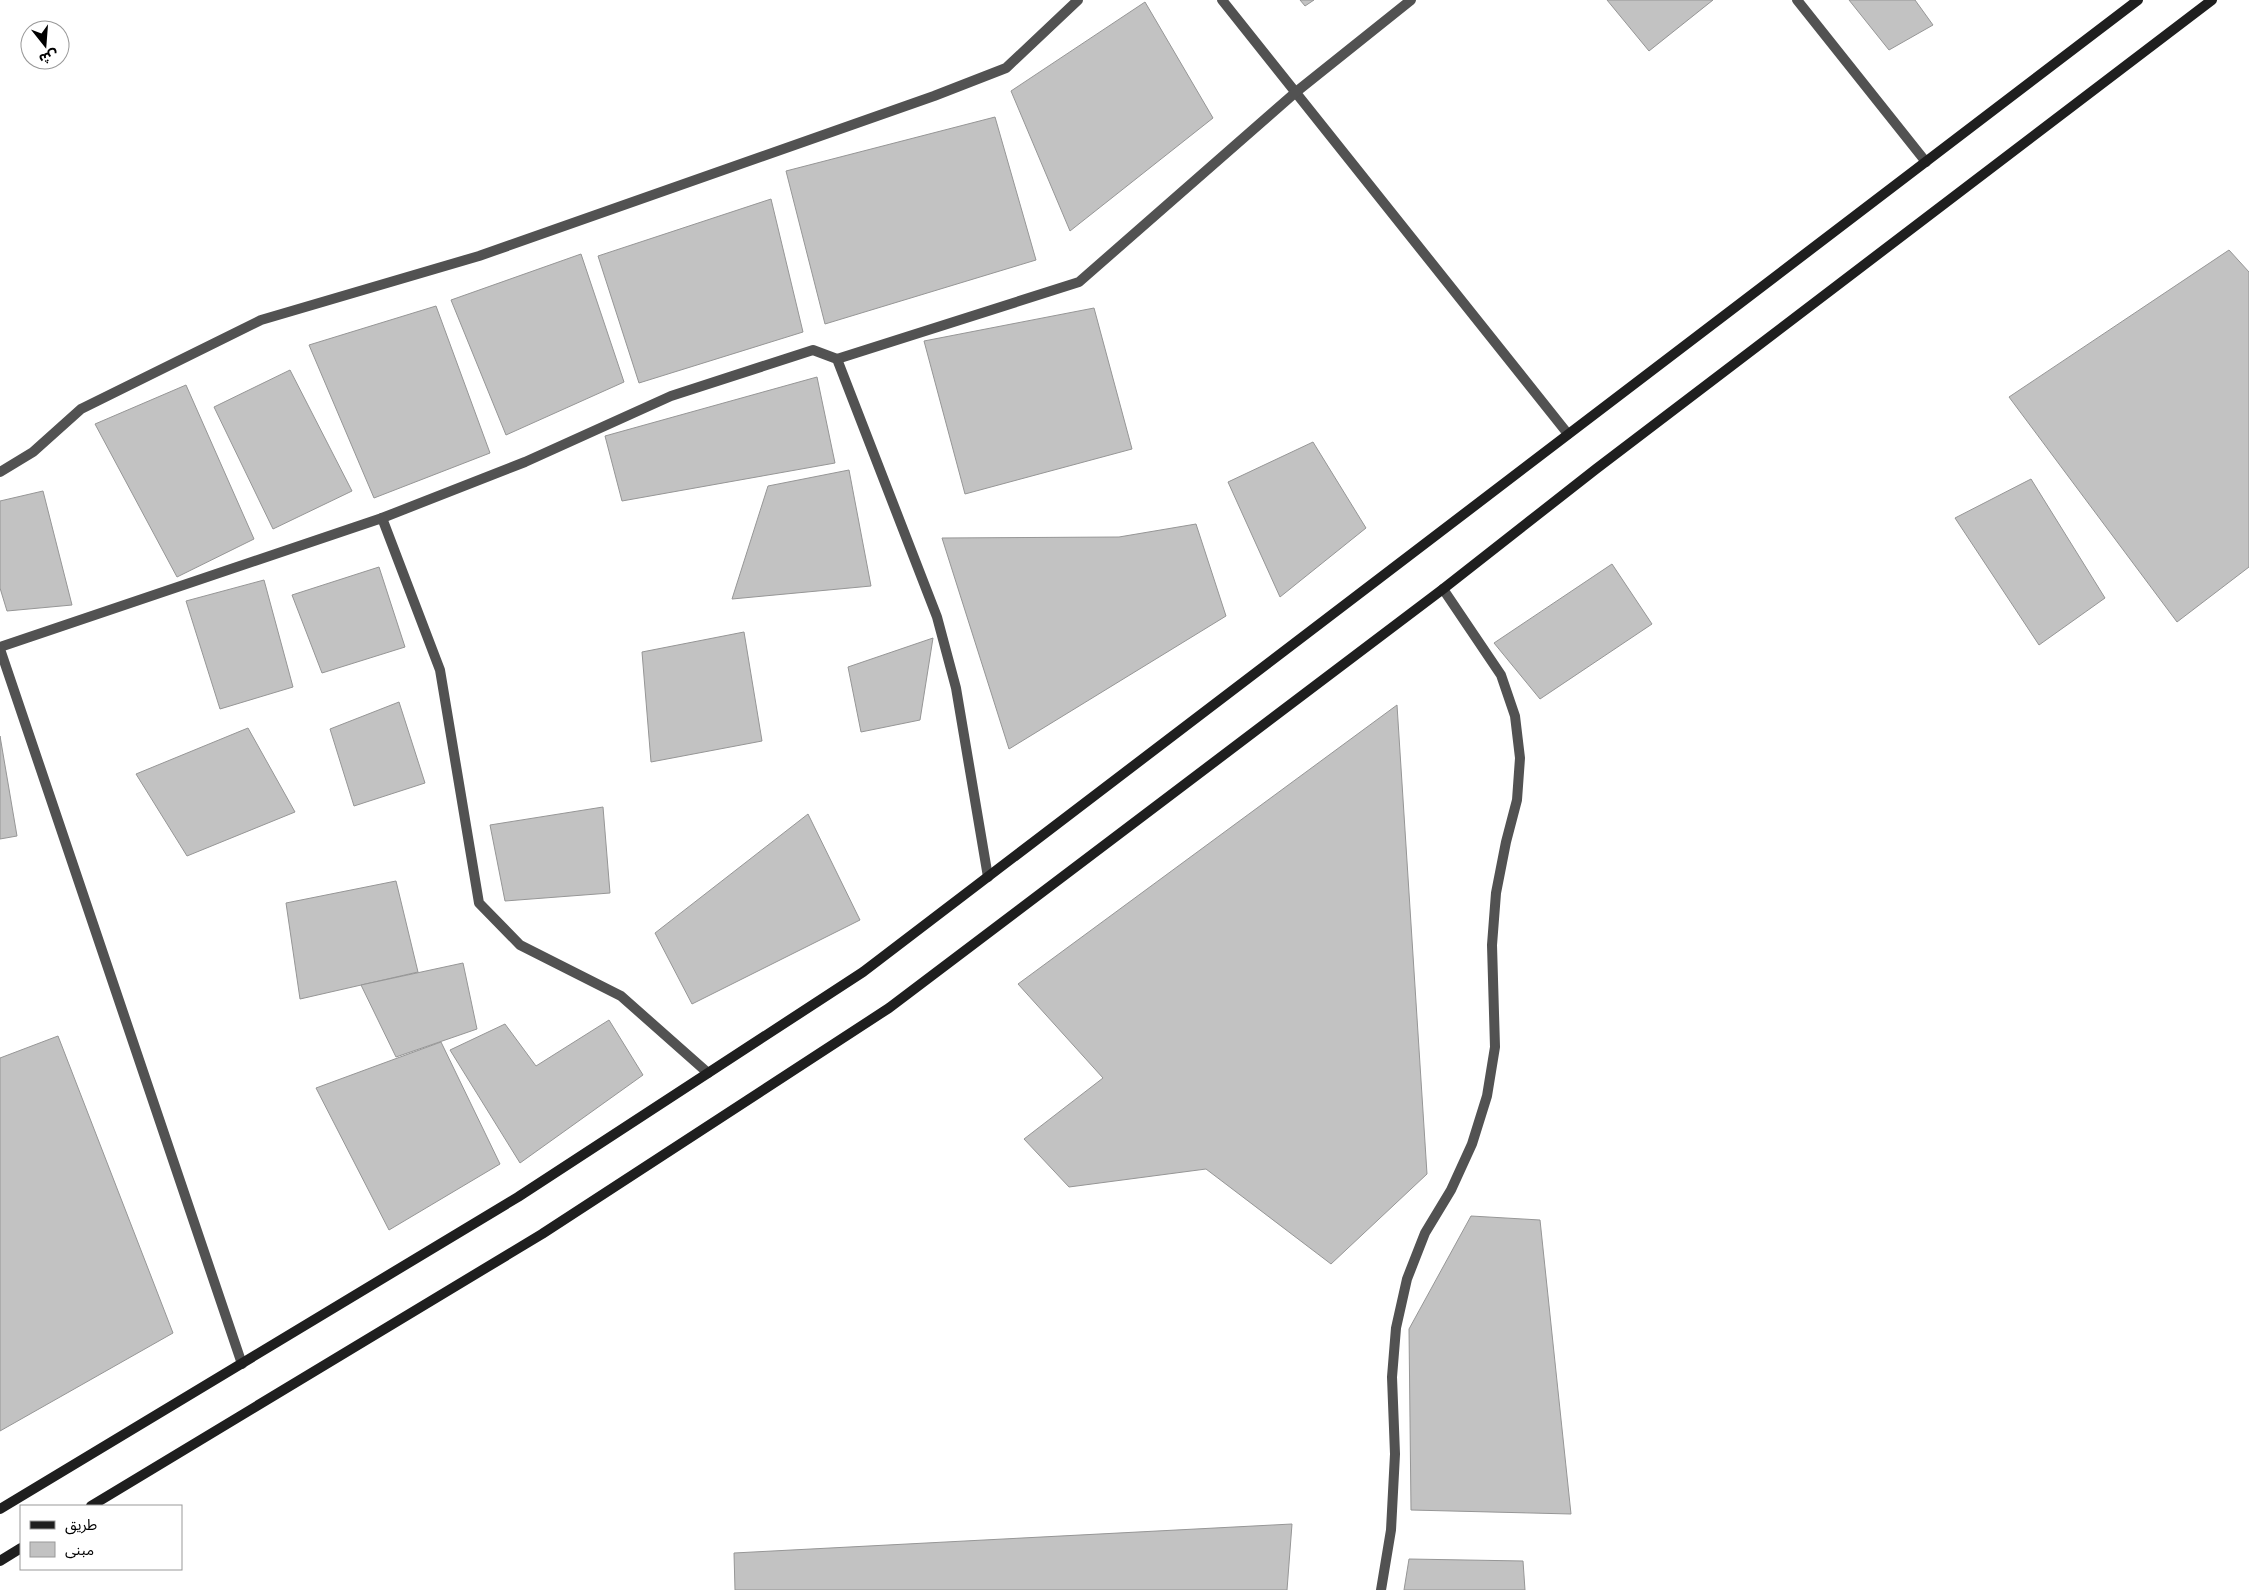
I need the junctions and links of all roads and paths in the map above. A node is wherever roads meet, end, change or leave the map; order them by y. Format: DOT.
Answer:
graph roads {
  1 [pos="1078,0"];
  2 [pos="1222,0"];
  3 [pos="1411,0"];
  4 [pos="1797,0"];
  5 [pos="2138,0"];
  6 [pos="2212,0"];
  7 [pos="1296,92"];
  8 [pos="1926,162"];
  9 [pos="837,359"];
  10 [pos="1568,434"];
  11 [pos="0,472"];
  12 [pos="382,518"];
  13 [pos="1443,589"];
  14 [pos="0,648"];
  15 [pos="988,877"];
  16 [pos="708,1073"];
  17 [pos="242,1364"];
  18 [pos="93,1505"];
  19 [pos="0,1509"];
  20 [pos="20,1549"];
  21 [pos="0,1561"];
  22 [pos="1381,1590"];
  1 -- 11 [label="street"];
  2 -- 7 [label="street"];
  3 -- 7 [label="street"];
  4 -- 8 [label="street"];
  5 -- 8 [label="street"];
  6 -- 13 [label="street"];
  7 -- 9 [label="street"];
  7 -- 10 [label="street"];
  8 -- 10 [label="street"];
  9 -- 12 [label="street"];
  9 -- 15 [label="street"];
  10 -- 15 [label="street"];
  12 -- 14 [label="street"];
  12 -- 16 [label="street"];
  13 -- 18 [label="street"];
  13 -- 22 [label="street"];
  14 -- 17 [label="street"];
  15 -- 16 [label="street"];
  16 -- 17 [label="street"];
  17 -- 19 [label="street"];
  20 -- 21 [label="street"];
}
